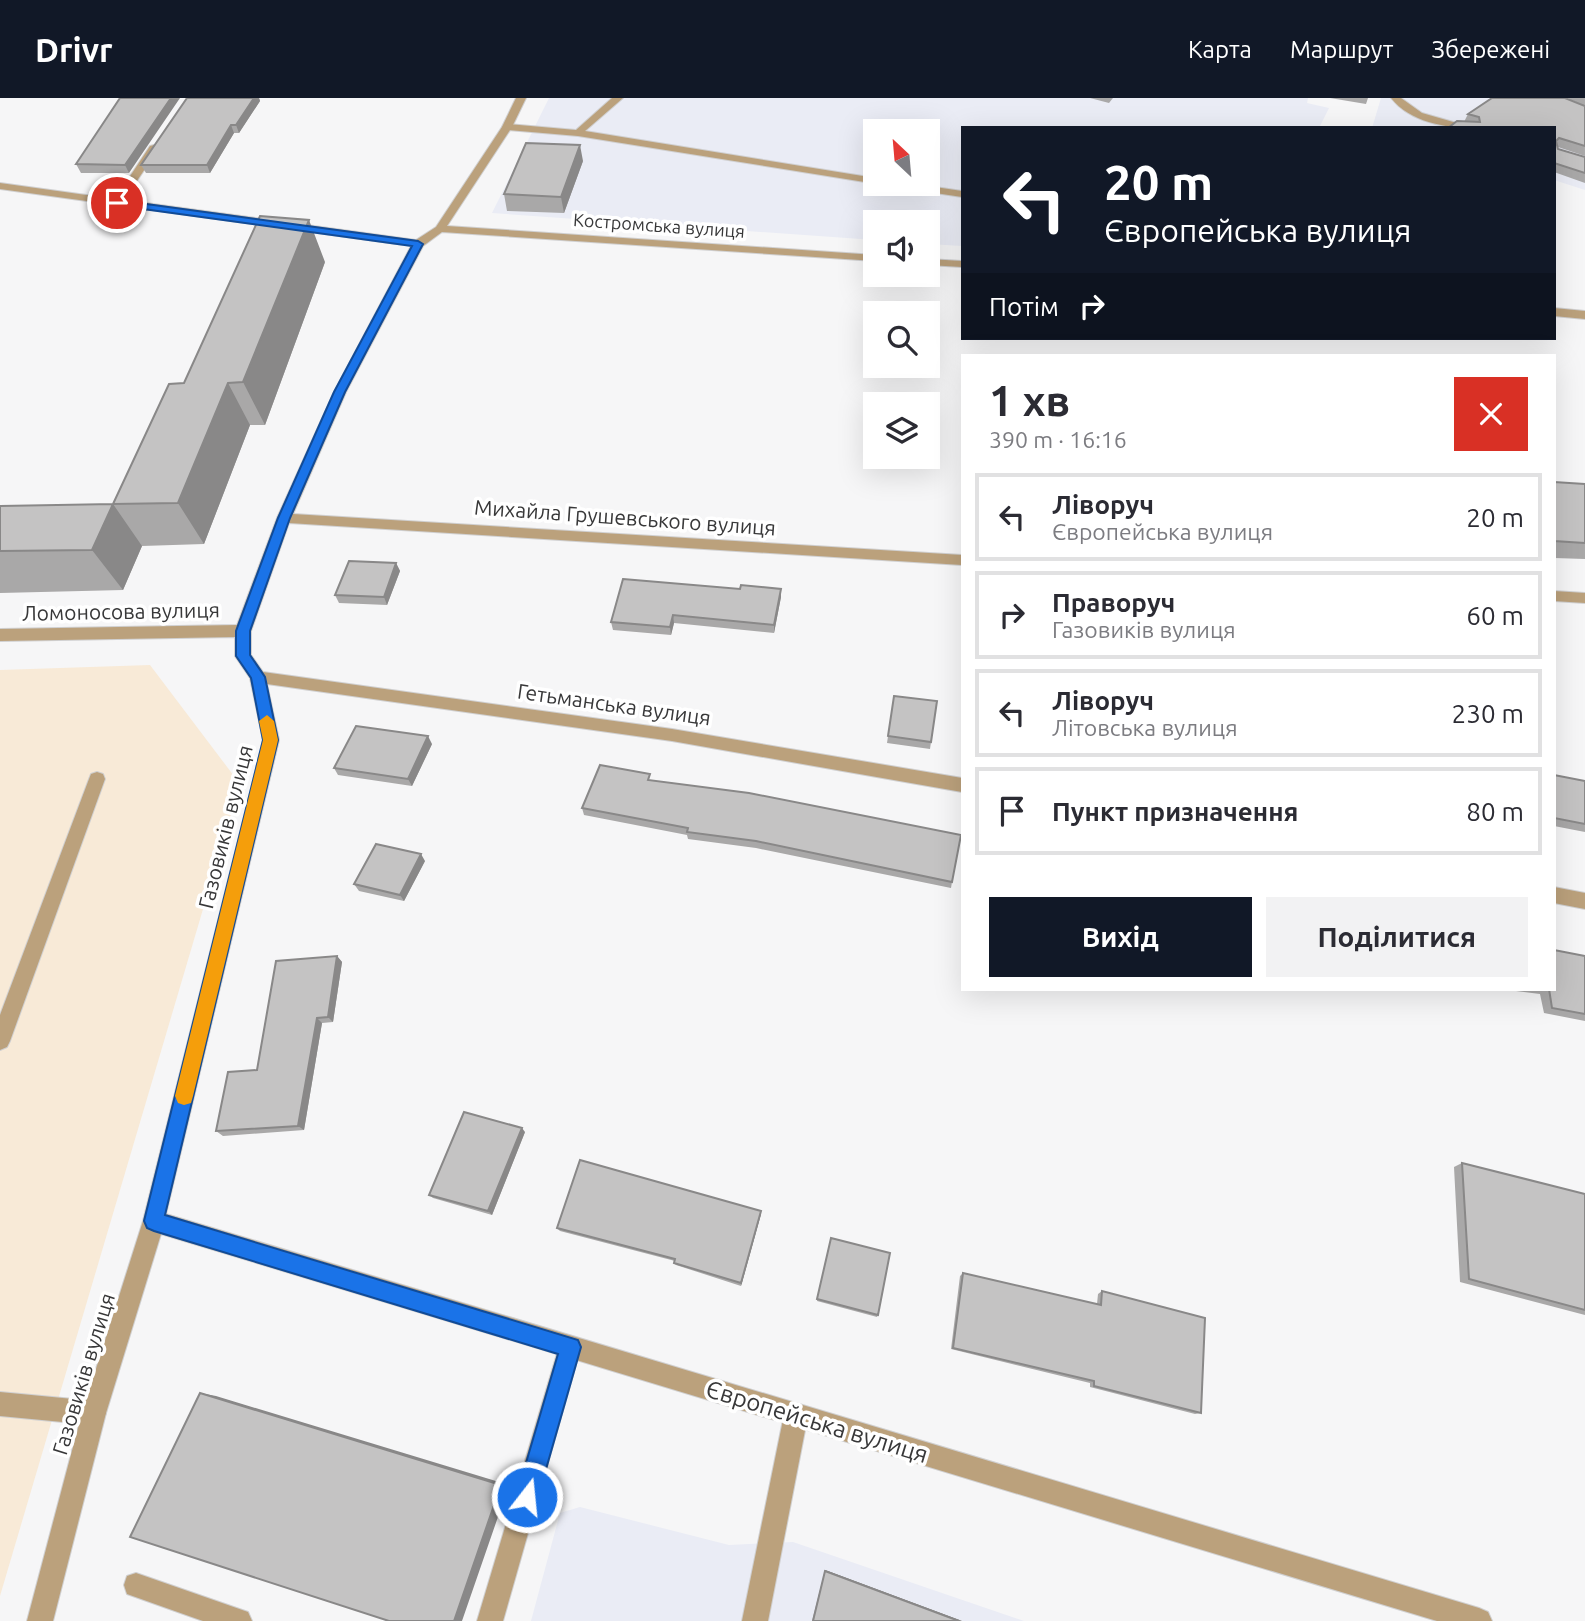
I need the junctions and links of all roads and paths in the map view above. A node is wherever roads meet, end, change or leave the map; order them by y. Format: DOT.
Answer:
graph roads {
  1 [pos="521,98"];
  2 [pos="618,98"];
  3 [pos="1396,98"];
  4 [pos="1462,126"];
  5 [pos="507,127"];
  6 [pos="578,133"];
  7 [pos="160,140"];
  8 [pos="863,178"];
  9 [pos="0,186"];
  10 [pos="940,191"];
  11 [pos="961,194"];
  12 [pos="117,203"];
  13 [pos="440,229"];
  14 [pos="418,244"];
  15 [pos="863,257"];
  16 [pos="940,263"];
  17 [pos="961,264"];
  18 [pos="1556,312"];
  19 [pos="1585,315"];
  20 [pos="284,518"];
  21 [pos="961,559"];
  22 [pos="1556,596"];
  23 [pos="1585,598"];
  24 [pos="243,631"];
  25 [pos="0,635"];
  26 [pos="258,677"];
  27 [pos="97,779"];
  28 [pos="961,785"];
  29 [pos="1556,895"];
  30 [pos="1585,901"];
  31 [pos="0,1041"];
  32 [pos="154,1221"];
  33 [pos="570,1347"];
  34 [pos="0,1404"];
  35 [pos="94,1413"];
  36 [pos="796,1415"];
  37 [pos="136,1585"];
  38 [pos="40,1621"];
  39 [pos="239,1621"];
  40 [pos="490,1621"];
  41 [pos="755,1621"];
  42 [pos="1479,1621"];
  1 -- 5 [label="street, Газовиків вулиця"];
  2 -- 6 [label="street"];
  3 -- 4 [label="street"];
  5 -- 6 [label="street"];
  5 -- 13 [label="street, Газовиків вулиця"];
  6 -- 8 [label="street"];
  7 -- 12 [label="street"];
  9 -- 12 [label="street"];
  10 -- 11 [label="street"];
  12 -- 14 [label="street"];
  13 -- 14 [label="street, Газовиків вулиця"];
  13 -- 15 [label="street, Костромська вулиця"];
  14 -- 20 [label="street, Газовиків вулиця"];
  16 -- 17 [label="street"];
  18 -- 19 [label="street"];
  20 -- 21 [label="street, Михайла Грушевського вулиця"];
  20 -- 24 [label="street, Газовиків вулиця"];
  22 -- 23 [label="street"];
  24 -- 25 [label="street, Ломоносова вулиця"];
  24 -- 26 [label="street, Газовиків вулиця"];
  26 -- 28 [label="street, Гетьманська вулиця"];
  26 -- 32 [label="street, Газовиків вулиця"];
  27 -- 31 [label="street"];
  29 -- 30 [label="street"];
  32 -- 33 [label="street, Європейська вулиця"];
  32 -- 35 [label="street, Газовиків вулиця"];
  33 -- 36 [label="street, Європейська вулиця"];
  33 -- 40 [label="street"];
  34 -- 35 [label="street"];
  35 -- 38 [label="street, Газовиків вулиця"];
  36 -- 41 [label="street"];
  36 -- 42 [label="street, Європейська вулиця"];
  37 -- 39 [label="street"];
}
